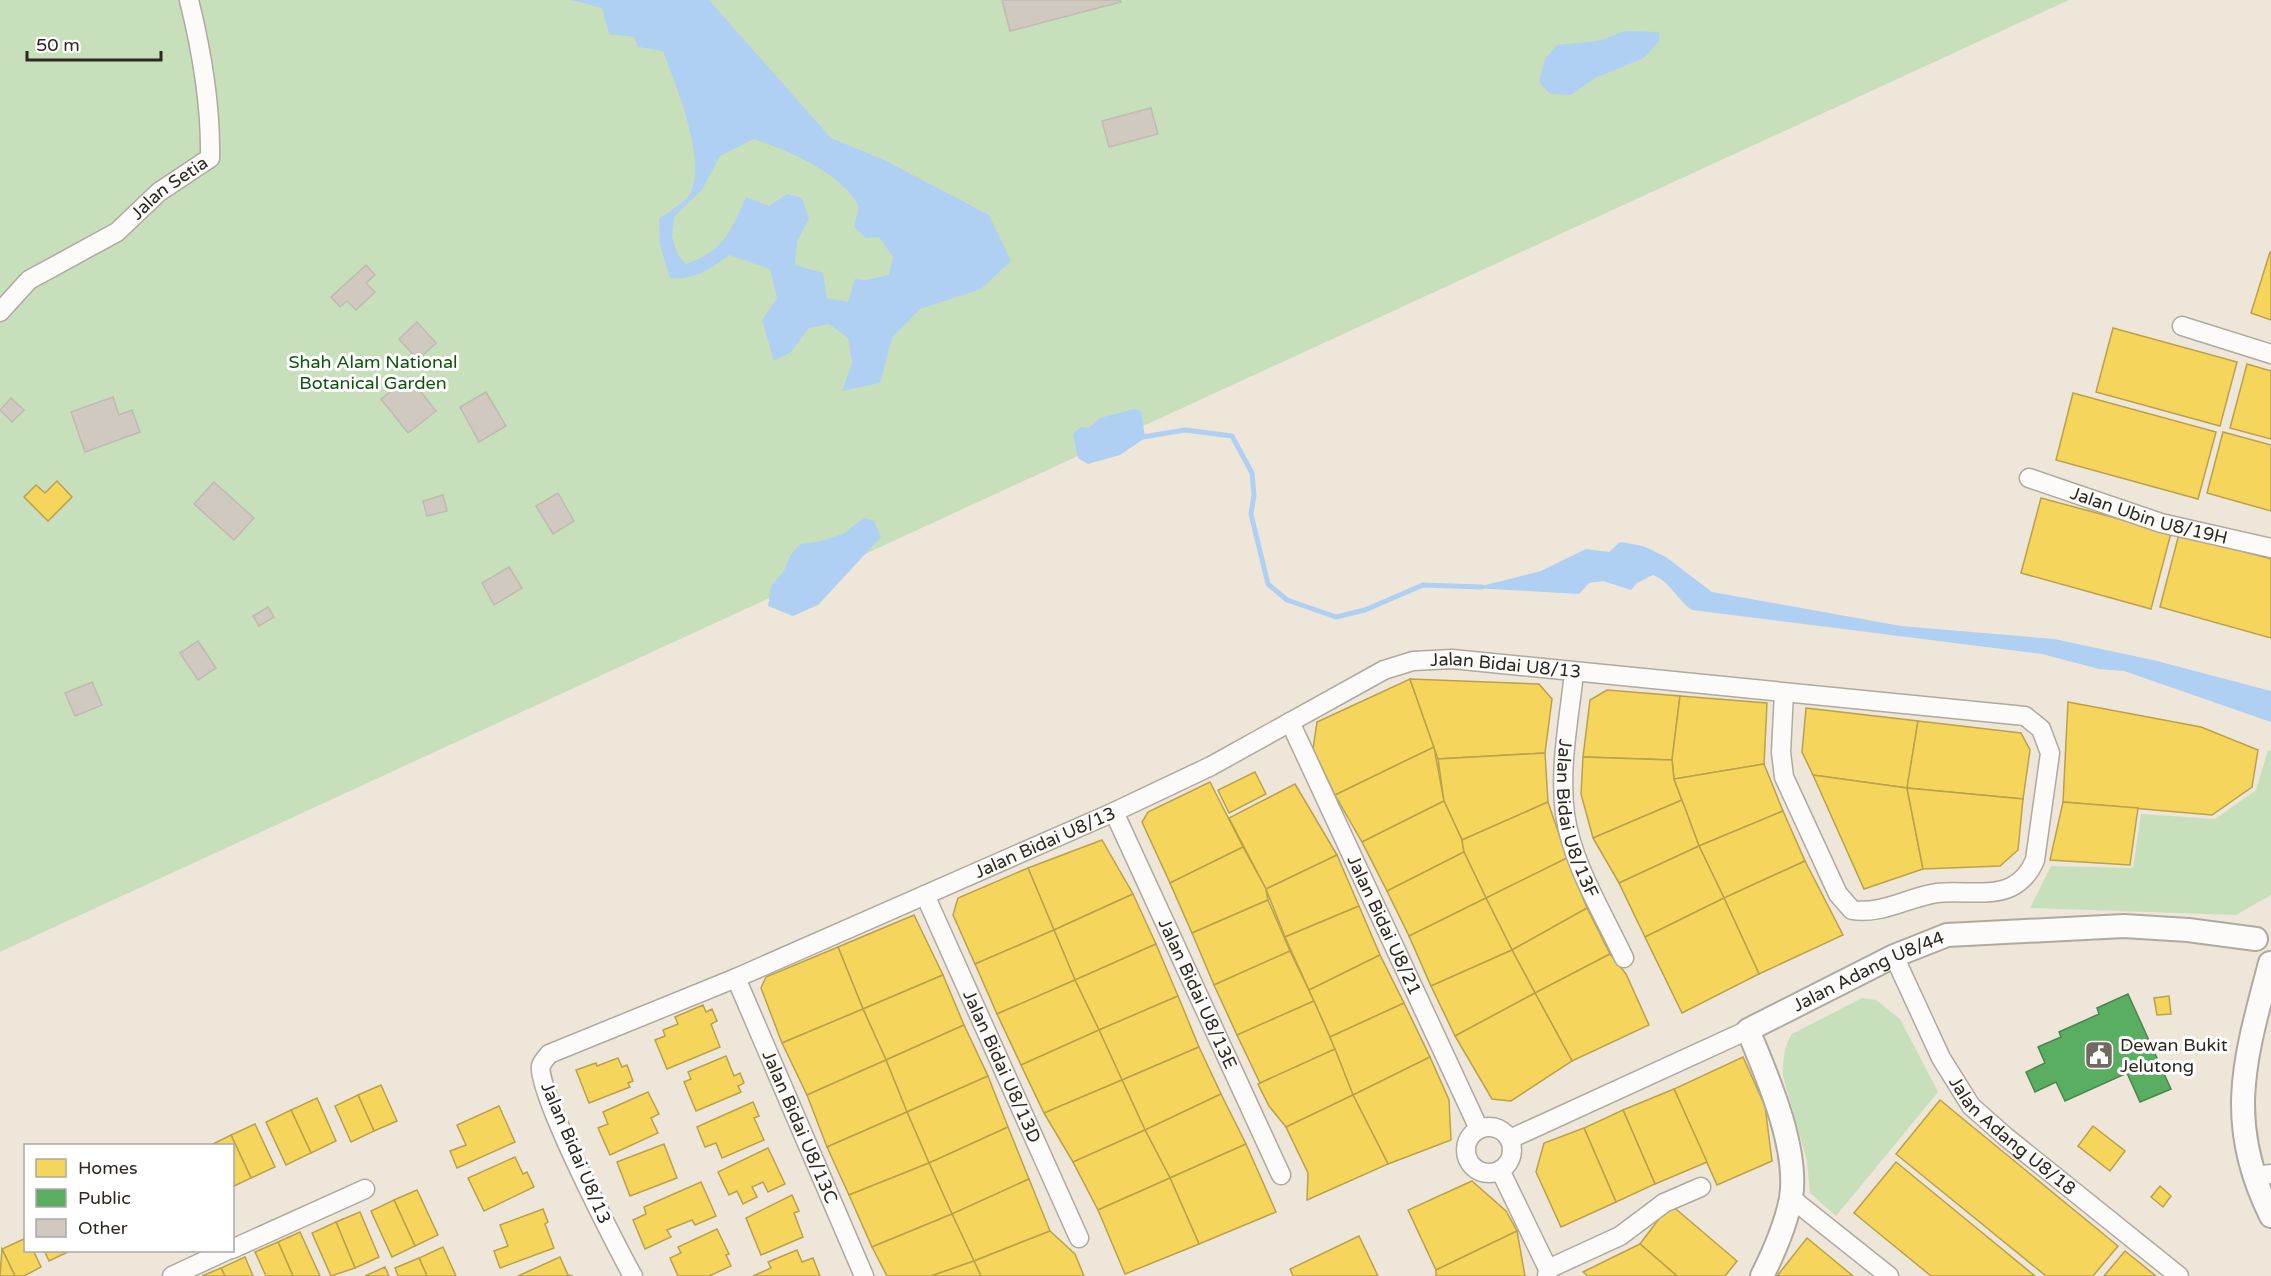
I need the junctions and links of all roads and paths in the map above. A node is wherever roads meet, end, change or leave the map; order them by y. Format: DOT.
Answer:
graph roads {
  1 [pos="189,0"];
  2 [pos="0,312"];
  3 [pos="2182,326"];
  4 [pos="2271,354"];
  5 [pos="2029,478"];
  6 [pos="2271,548"];
  7 [pos="1574,673"];
  8 [pos="1784,693"];
  9 [pos="1290,722"];
  10 [pos="1114,812"];
  11 [pos="925,895"];
  12 [pos="2264,932"];
  13 [pos="1894,956"];
  14 [pos="1624,958"];
  15 [pos="2271,963"];
  16 [pos="736,978"];
  17 [pos="1748,1030"];
  18 [pos="1479,1129"];
  19 [pos="1510,1139"];
  20 [pos="1500,1170"];
  21 [pos="1281,1175"];
  22 [pos="2264,1182"];
  23 [pos="1701,1187"];
  24 [pos="365,1189"];
  25 [pos="1791,1198"];
  26 [pos="2271,1216"];
  27 [pos="1079,1238"];
  28 [pos="234,1248"];
  29 [pos="226,1252"];
  30 [pos="1548,1273"];
  31 [pos="172,1276"];
  32 [pos="633,1276"];
  33 [pos="864,1276"];
  34 [pos="1762,1276"];
  35 [pos="1889,1276"];
  36 [pos="2179,1276"];
  1 -- 2 [label="street, Jalan Setia"];
  3 -- 4 [label="street"];
  5 -- 6 [label="street, Jalan Ubin U8/19H"];
  7 -- 8 [label="street, Jalan Bidai U8/13"];
  7 -- 9 [label="street, Jalan Bidai U8/13"];
  7 -- 14 [label="street, Jalan Bidai U8/13F"];
  8 -- 8 [label="street, Jalan Bidai U8/13"];
  9 -- 10 [label="street, Jalan Bidai U8/13"];
  9 -- 18 [label="street, Jalan Bidai U8/21"];
  10 -- 11 [label="street, Jalan Bidai U8/13"];
  10 -- 21 [label="street, Jalan Bidai U8/13E"];
  11 -- 16 [label="street, Jalan Bidai U8/13"];
  11 -- 27 [label="street, Jalan Bidai U8/13D"];
  12 -- 13 [label="street, Jalan Adang U8/44"];
  12 -- 15 [label="street"];
  13 -- 17 [label="street, Jalan Adang U8/44"];
  13 -- 36 [label="street, Jalan Adang U8/18"];
  15 -- 22 [label="street"];
  16 -- 32 [label="street, Jalan Bidai U8/13"];
  16 -- 33 [label="street, Jalan Bidai U8/13C"];
  17 -- 19 [label="street, Jalan Adang U8/44"];
  17 -- 25 [label="street"];
  18 -- 19 [label="street"];
  18 -- 20 [label="street"];
  19 -- 20 [label="street"];
  20 -- 30 [label="street"];
  22 -- 26 [label="street"];
  23 -- 30 [label="street"];
  24 -- 28 [label="street"];
  25 -- 34 [label="street"];
  25 -- 35 [label="street"];
  29 -- 31 [label="street"];
}
